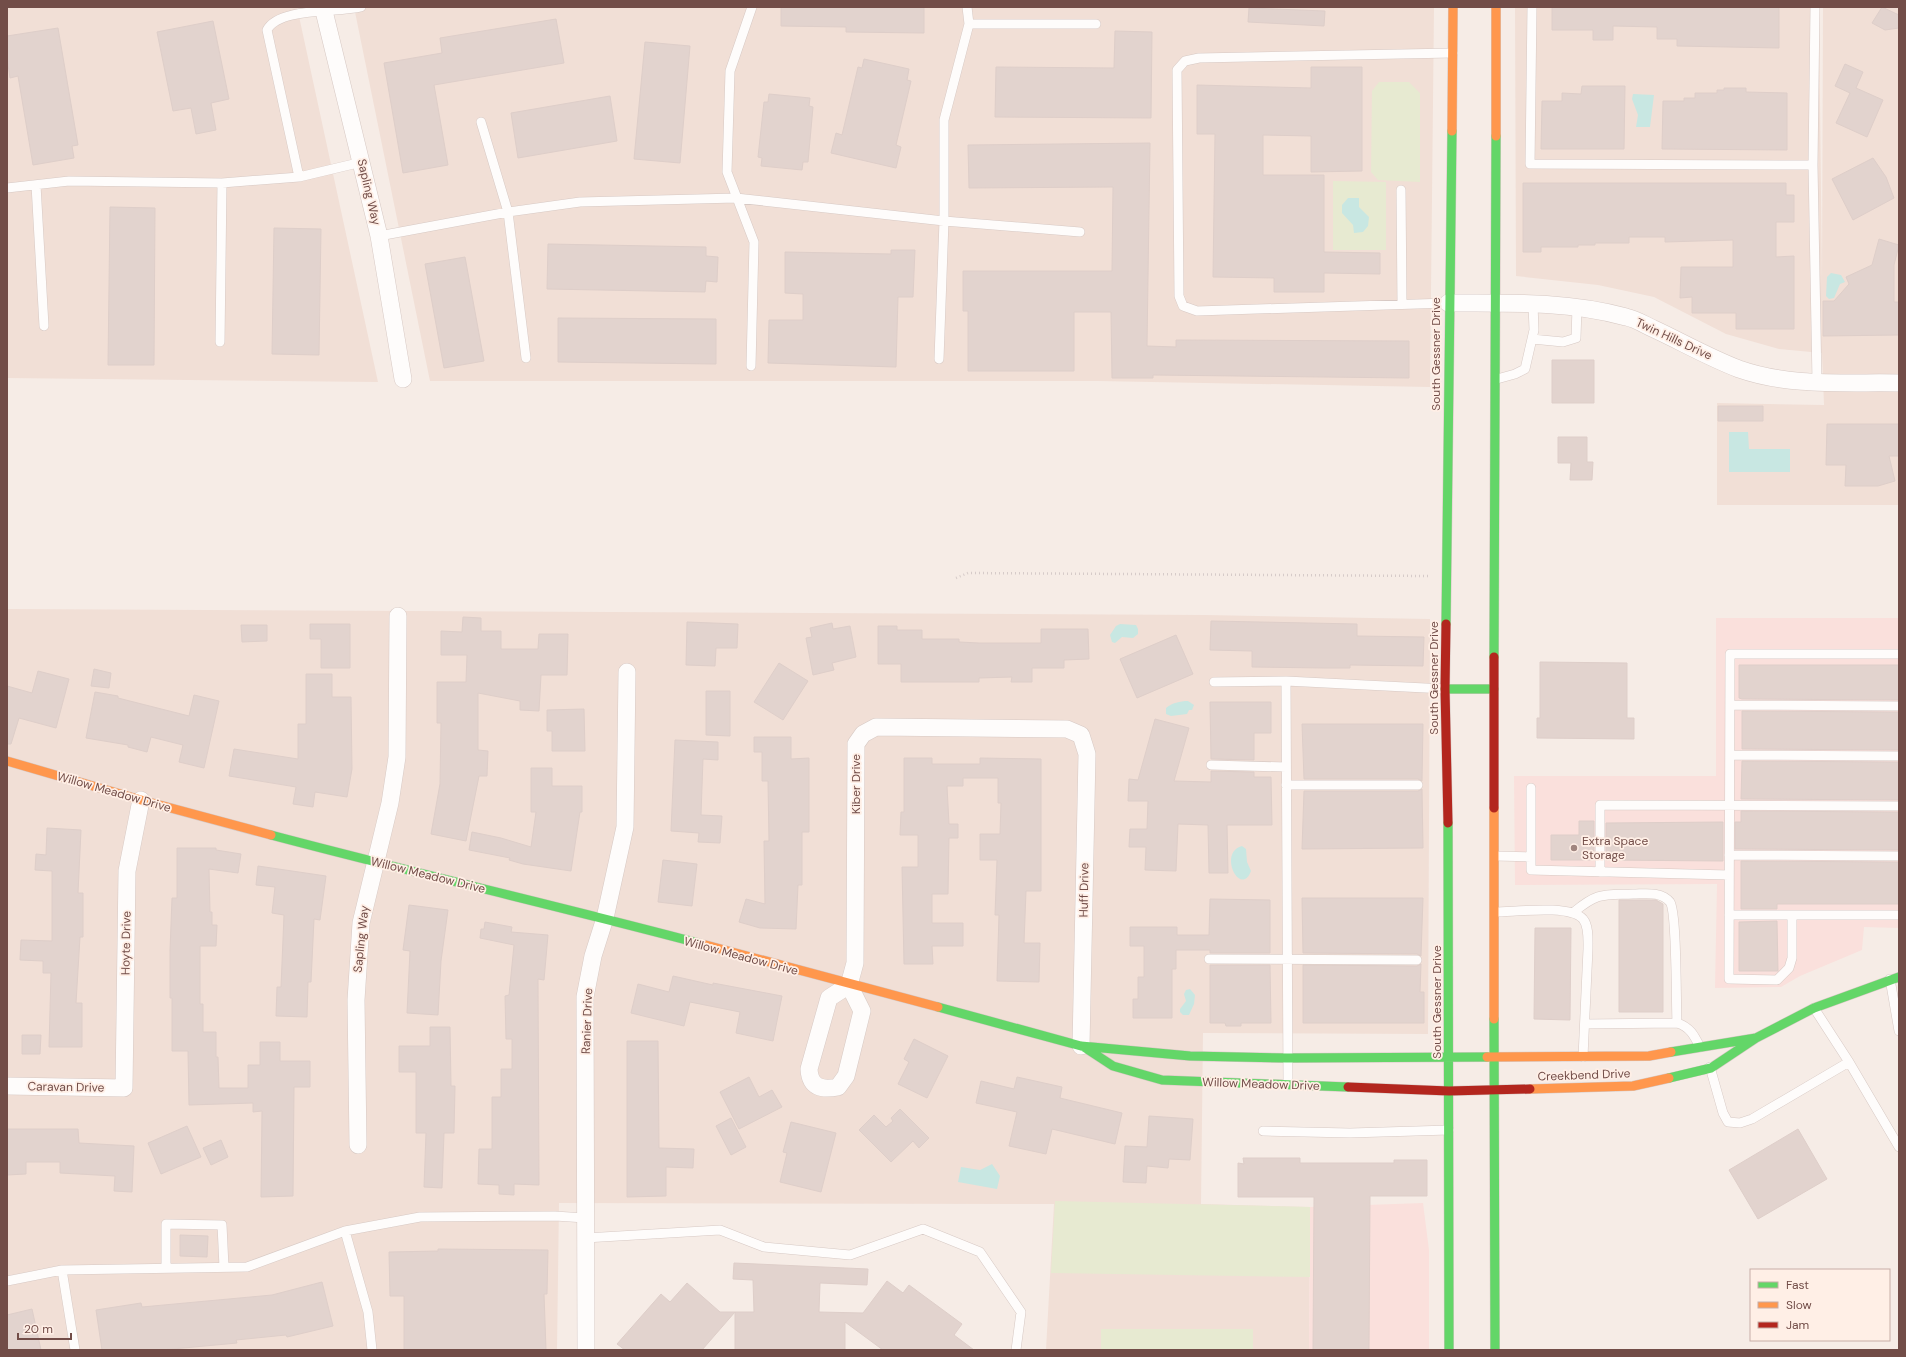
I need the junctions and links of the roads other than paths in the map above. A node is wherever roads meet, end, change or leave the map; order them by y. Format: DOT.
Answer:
graph roads {
  1 [pos="361,7"];
  2 [pos="752,7"];
  3 [pos="967,7"];
  4 [pos="1453,7"];
  5 [pos="1496,7"];
  6 [pos="1532,7"];
  7 [pos="1815,7"];
  8 [pos="323,9"];
  9 [pos="969,24"];
  10 [pos="1096,24"];
  11 [pos="1453,53"];
  12 [pos="482,122"];
  13 [pos="362,162"];
  14 [pos="1814,165"];
  15 [pos="299,177"];
  16 [pos="222,183"];
  17 [pos="36,185"];
  18 [pos="7,188"];
  19 [pos="1402,190"];
  20 [pos="736,198"];
  21 [pos="508,212"];
  22 [pos="944,221"];
  23 [pos="1080,232"];
  24 [pos="380,236"];
  25 [pos="1448,303"];
  26 [pos="1497,303"];
  27 [pos="1402,304"];
  28 [pos="1533,304"];
  29 [pos="1577,307"];
  30 [pos="44,326"];
  31 [pos="1532,339"];
  32 [pos="220,342"];
  33 [pos="526,358"];
  34 [pos="939,359"];
  35 [pos="751,366"];
  36 [pos="403,379"];
  37 [pos="1497,379"];
  38 [pos="1817,382"];
  39 [pos="1899,383"];
  40 [pos="398,616"];
  41 [pos="1899,654"];
  42 [pos="627,672"];
  43 [pos="1286,681"];
  44 [pos="1214,682"];
  45 [pos="1445,689"];
  46 [pos="1494,689"];
  47 [pos="1730,705"];
  48 [pos="1899,706"];
  49 [pos="1081,734"];
  50 [pos="1730,755"];
  51 [pos="1899,756"];
  52 [pos="7,761"];
  53 [pos="1211,765"];
  54 [pos="1286,767"];
  55 [pos="1286,785"];
  56 [pos="1418,785"];
  57 [pos="1531,788"];
  58 [pos="141,800"];
  59 [pos="1729,806"];
  60 [pos="1899,806"];
  61 [pos="1729,855"];
  62 [pos="1495,856"];
  63 [pos="1899,856"];
  64 [pos="1531,857"];
  65 [pos="374,862"];
  66 [pos="1600,872"];
  67 [pos="1729,875"];
  68 [pos="1495,912"];
  69 [pos="1574,912"];
  70 [pos="1729,915"];
  71 [pos="1792,915"];
  72 [pos="1899,915"];
  73 [pos="605,918"];
  74 [pos="1209,959"];
  75 [pos="1286,959"];
  76 [pos="1417,960"];
  77 [pos="1894,978"];
  78 [pos="849,985"];
  79 [pos="1814,1008"];
  80 [pos="1897,1014"];
  81 [pos="1677,1023"];
  82 [pos="1585,1024"];
  83 [pos="1899,1031"];
  84 [pos="1756,1038"];
  85 [pos="1082,1046"];
  86 [pos="1583,1057"];
  87 [pos="1287,1058"];
  88 [pos="1494,1058"];
  89 [pos="1705,1058"];
  90 [pos="1450,1059"];
  91 [pos="1849,1062"];
  92 [pos="7,1086"];
  93 [pos="1288,1086"];
  94 [pos="124,1088"];
  95 [pos="1495,1090"];
  96 [pos="1449,1091"];
  97 [pos="1449,1130"];
  98 [pos="1263,1131"];
  99 [pos="358,1145"];
  100 [pos="1899,1148"];
  101 [pos="585,1218"];
  102 [pos="345,1232"];
  103 [pos="585,1238"];
  104 [pos="224,1267"];
  105 [pos="166,1268"];
  106 [pos="62,1270"];
  107 [pos="7,1281"];
  108 [pos="75,1350"];
  109 [pos="372,1350"];
  110 [pos="586,1350"];
  111 [pos="1016,1350"];
  112 [pos="1449,1350"];
  113 [pos="1495,1350"];
  1 -- 8 [label="lane"];
  2 -- 20 [label="lane"];
  3 -- 9 [label="lane"];
  4 -- 11 [label="main road, South Gessner Drive"];
  5 -- 26 [label="main road"];
  6 -- 14 [label="lane"];
  7 -- 14 [label="lane"];
  8 -- 13 [label="street, Sapling Way"];
  8 -- 15 [label="lane"];
  9 -- 10 [label="lane"];
  9 -- 22 [label="lane"];
  11 -- 25 [label="main road, South Gessner Drive"];
  11 -- 27 [label="lane"];
  12 -- 21 [label="lane"];
  13 -- 15 [label="lane"];
  13 -- 24 [label="street, Sapling Way"];
  14 -- 38 [label="lane"];
  15 -- 16 [label="lane"];
  16 -- 17 [label="lane"];
  16 -- 32 [label="lane"];
  17 -- 18 [label="lane"];
  17 -- 30 [label="lane"];
  19 -- 27 [label="lane"];
  20 -- 21 [label="lane"];
  20 -- 22 [label="lane"];
  20 -- 35 [label="lane"];
  21 -- 24 [label="lane"];
  21 -- 33 [label="lane"];
  22 -- 23 [label="lane"];
  22 -- 34 [label="lane"];
  24 -- 36 [label="street, Sapling Way"];
  25 -- 26 [label="street, Twin Hills Drive"];
  25 -- 27 [label="lane"];
  25 -- 45 [label="main road, South Gessner Drive"];
  26 -- 28 [label="street, Twin Hills Drive"];
  26 -- 37 [label="main road"];
  28 -- 29 [label="street, Twin Hills Drive"];
  28 -- 31 [label="lane"];
  29 -- 31 [label="lane"];
  29 -- 38 [label="street, Twin Hills Drive"];
  31 -- 37 [label="lane"];
  37 -- 46 [label="main road"];
  38 -- 39 [label="street, Twin Hills Drive"];
  40 -- 65 [label="street, Sapling Way"];
  41 -- 47 [label="lane"];
  42 -- 73 [label="street, Ranier Drive"];
  43 -- 44 [label="lane"];
  43 -- 45 [label="lane"];
  43 -- 54 [label="lane"];
  45 -- 46 [label="main road"];
  45 -- 90 [label="main road, South Gessner Drive"];
  46 -- 62 [label="main road"];
  47 -- 48 [label="lane"];
  47 -- 50 [label="lane"];
  49 -- 78 [label="street, Kiber Drive"];
  49 -- 85 [label="street, Huff Drive"];
  50 -- 51 [label="lane"];
  50 -- 59 [label="lane"];
  52 -- 58 [label="main road, Willow Meadow Drive"];
  53 -- 54 [label="lane"];
  54 -- 55 [label="lane"];
  55 -- 56 [label="lane"];
  55 -- 75 [label="lane"];
  57 -- 64 [label="lane"];
  58 -- 65 [label="main road, Willow Meadow Drive"];
  58 -- 94 [label="street, Hoyte Drive"];
  59 -- 60 [label="lane"];
  59 -- 61 [label="lane"];
  59 -- 66 [label="lane"];
  61 -- 63 [label="lane"];
  61 -- 67 [label="lane"];
  62 -- 64 [label="lane"];
  62 -- 68 [label="main road"];
  64 -- 66 [label="lane"];
  65 -- 73 [label="main road, Willow Meadow Drive"];
  65 -- 99 [label="street, Sapling Way"];
  66 -- 67 [label="lane"];
  67 -- 70 [label="lane"];
  68 -- 69 [label="lane"];
  68 -- 88 [label="main road"];
  69 -- 81 [label="lane"];
  69 -- 82 [label="lane"];
  70 -- 71 [label="lane"];
  70 -- 71 [label="lane"];
  71 -- 72 [label="lane"];
  73 -- 78 [label="main road, Willow Meadow Drive"];
  73 -- 101 [label="street, Ranier Drive"];
  74 -- 75 [label="lane"];
  75 -- 76 [label="lane"];
  75 -- 87 [label="lane"];
  77 -- 79 [label="main road, Creekbend Drive"];
  77 -- 80 [label="lane"];
  78 -- 78 [label="street"];
  78 -- 85 [label="main road, Willow Meadow Drive"];
  79 -- 84 [label="main road, Creekbend Drive"];
  79 -- 91 [label="lane"];
  80 -- 83 [label="lane"];
  81 -- 82 [label="lane"];
  81 -- 89 [label="lane"];
  82 -- 86 [label="lane"];
  84 -- 89 [label="main road, Creekbend Drive"];
  84 -- 89 [label="main road, Creekbend Drive"];
  85 -- 87 [label="main road, Willow Meadow Drive"];
  85 -- 93 [label="main road, Willow Meadow Drive"];
  86 -- 88 [label="main road, Creekbend Drive"];
  86 -- 89 [label="main road, Creekbend Drive"];
  87 -- 90 [label="main road, Willow Meadow Drive"];
  87 -- 93 [label="lane"];
  88 -- 90 [label="main road, Creekbend Drive"];
  88 -- 95 [label="main road"];
  89 -- 91 [label="lane"];
  89 -- 95 [label="main road, Creekbend Drive"];
  90 -- 96 [label="main road, South Gessner Drive"];
  91 -- 100 [label="lane"];
  92 -- 94 [label="street, Caravan Drive"];
  93 -- 96 [label="main road, Willow Meadow Drive"];
  95 -- 96 [label="main road, Creekbend Drive"];
  95 -- 113 [label="main road"];
  96 -- 97 [label="main road, South Gessner Drive"];
  97 -- 98 [label="lane"];
  97 -- 112 [label="main road, South Gessner Drive"];
  101 -- 102 [label="lane"];
  101 -- 103 [label="street, Ranier Drive"];
  102 -- 104 [label="lane"];
  102 -- 109 [label="lane"];
  103 -- 110 [label="street, Ranier Drive"];
  103 -- 111 [label="lane"];
  104 -- 105 [label="lane"];
  104 -- 105 [label="lane"];
  105 -- 106 [label="lane"];
  106 -- 107 [label="lane"];
  106 -- 108 [label="lane"];
}
